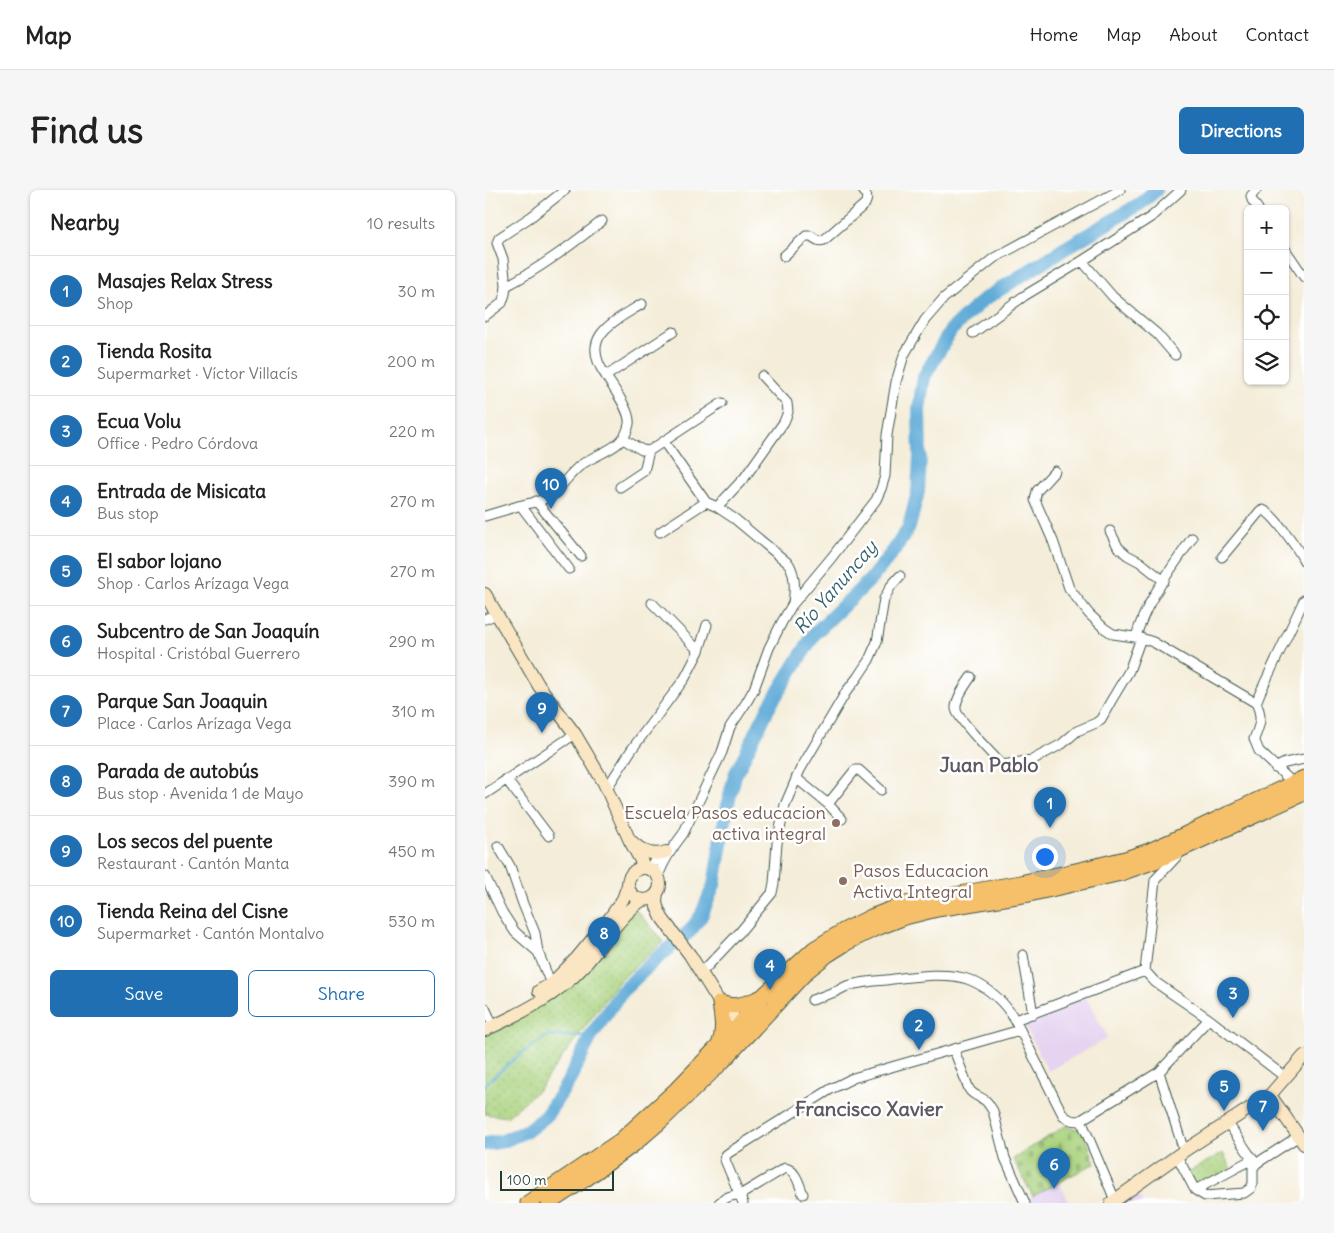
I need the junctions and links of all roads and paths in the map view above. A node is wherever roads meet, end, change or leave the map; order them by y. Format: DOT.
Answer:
graph roads {
  1 [pos="565,190"];
  2 [pos="863,190"];
  3 [pos="1120,190"];
  4 [pos="1181,190"];
  5 [pos="1254,191"];
  6 [pos="1255,205"];
  7 [pos="602,221"];
  8 [pos="1286,250"];
  9 [pos="784,256"];
  10 [pos="1083,261"];
  11 [pos="1304,277"];
  12 [pos="506,286"];
  13 [pos="642,304"];
  14 [pos="485,316"];
  15 [pos="673,332"];
  16 [pos="973,333"];
  17 [pos="1175,355"];
  18 [pos="606,376"];
  19 [pos="762,376"];
  20 [pos="722,403"];
  21 [pos="623,439"];
  22 [pos="663,442"];
  23 [pos="649,451"];
  24 [pos="1055,471"];
  25 [pos="620,487"];
  26 [pos="536,501"];
  27 [pos="706,502"];
  28 [pos="519,506"];
  29 [pos="717,508"];
  30 [pos="485,516"];
  31 [pos="1110,531"];
  32 [pos="660,532"];
  33 [pos="1192,538"];
  34 [pos="581,556"];
  35 [pos="1223,557"];
  36 [pos="1304,561"];
  37 [pos="567,569"];
  38 [pos="900,576"];
  39 [pos="1164,581"];
  40 [pos="485,594"];
  41 [pos="1304,600"];
  42 [pos="652,603"];
  43 [pos="792,605"];
  44 [pos="491,617"];
  45 [pos="707,624"];
  46 [pos="1139,637"];
  47 [pos="699,651"];
  48 [pos="971,677"];
  49 [pos="1256,703"];
  50 [pos="575,734"];
  51 [pos="1304,759"];
  52 [pos="1275,768"];
  53 [pos="796,778"];
  54 [pos="506,779"];
  55 [pos="1300,785"];
  56 [pos="607,788"];
  57 [pos="881,790"];
  58 [pos="485,794"];
  59 [pos="828,804"];
  60 [pos="842,819"];
  61 [pos="549,836"];
  62 [pos="629,839"];
  63 [pos="498,846"];
  64 [pos="1187,847"];
  65 [pos="670,849"];
  66 [pos="646,869"];
  67 [pos="485,876"];
  68 [pos="658,877"];
  69 [pos="629,881"];
  70 [pos="657,893"];
  71 [pos="643,900"];
  72 [pos="663,919"];
  73 [pos="538,952"];
  74 [pos="1023,955"];
  75 [pos="1145,971"];
  76 [pos="701,973"];
  77 [pos="551,984"];
  78 [pos="762,997"];
  79 [pos="812,1000"];
  80 [pos="720,1003"];
  81 [pos="1033,1014"];
  82 [pos="1209,1019"];
  83 [pos="486,1020"];
  84 [pos="1015,1020"];
  85 [pos="744,1029"];
  86 [pos="1020,1030"];
  87 [pos="718,1047"];
  88 [pos="954,1050"];
  89 [pos="1304,1056"];
  90 [pos="1159,1072"];
  91 [pos="1285,1077"];
  92 [pos="1270,1095"];
  93 [pos="1081,1120"];
  94 [pos="1227,1122"];
  95 [pos="1301,1140"];
  96 [pos="1181,1153"];
  97 [pos="1255,1161"];
  98 [pos="1195,1190"];
  99 [pos="803,1194"];
  100 [pos="741,1199"];
  101 [pos="1113,1201"];
  102 [pos="528,1203"];
  103 [pos="549,1203"];
  104 [pos="719,1203"];
  105 [pos="1025,1203"];
  1 -- 12 [label="street"];
  2 -- 9 [label="street"];
  3 -- 43 [label="street"];
  4 -- 10 [label="street"];
  5 -- 6 [label="street"];
  7 -- 12 [label="street"];
  8 -- 11 [label="street"];
  10 -- 16 [label="street"];
  10 -- 17 [label="street"];
  12 -- 14 [label="street"];
  13 -- 18 [label="street"];
  15 -- 18 [label="street"];
  18 -- 21 [label="street"];
  19 -- 29 [label="street"];
  20 -- 22 [label="street"];
  21 -- 23 [label="street"];
  21 -- 26 [label="street"];
  22 -- 23 [label="street"];
  22 -- 27 [label="street"];
  23 -- 25 [label="street"];
  24 -- 46 [label="street"];
  26 -- 28 [label="street"];
  26 -- 34 [label="street"];
  27 -- 29 [label="street"];
  27 -- 32 [label="street"];
  28 -- 30 [label="street"];
  28 -- 37 [label="street"];
  29 -- 43 [label="street"];
  31 -- 39 [label="street"];
  33 -- 39 [label="street"];
  35 -- 36 [label="street"];
  38 -- 53 [label="street"];
  39 -- 46 [label="street"];
  40 -- 44 [label="street"];
  41 -- 49 [label="street"];
  42 -- 47 [label="street"];
  43 -- 65 [label="street"];
  44 -- 50 [label="street"];
  45 -- 47 [label="street"];
  46 -- 48 [label="street"];
  46 -- 49 [label="street"];
  47 -- 56 [label="street"];
  49 -- 52 [label="street"];
  50 -- 54 [label="street"];
  50 -- 56 [label="street"];
  51 -- 52 [label="street"];
  52 -- 55 [label="street"];
  53 -- 59 [label="street"];
  53 -- 76 [label="street"];
  54 -- 58 [label="street"];
  54 -- 61 [label="street"];
  55 -- 64 [label="main road"];
  55 -- 78 [label="main road"];
  56 -- 62 [label="street"];
  57 -- 59 [label="street"];
  59 -- 60 [label="street"];
  62 -- 65 [label="street"];
  62 -- 66 [label="street"];
  62 -- 69 [label="street"];
  63 -- 73 [label="street"];
  64 -- 75 [label="street"];
  64 -- 85 [label="main road"];
  65 -- 66 [label="street"];
  65 -- 68 [label="street"];
  66 -- 68 [label="street"];
  66 -- 69 [label="street"];
  67 -- 73 [label="street"];
  68 -- 70 [label="street"];
  69 -- 71 [label="street"];
  69 -- 77 [label="street"];
  70 -- 71 [label="street"];
  70 -- 72 [label="street"];
  71 -- 72 [label="street"];
  71 -- 83 [label="street"];
  72 -- 76 [label="street"];
  73 -- 77 [label="street"];
  74 -- 81 [label="street"];
  75 -- 81 [label="street"];
  75 -- 82 [label="street"];
  76 -- 80 [label="street"];
  77 -- 83 [label="street"];
  78 -- 80 [label="main road"];
  78 -- 85 [label="main road"];
  79 -- 84 [label="street"];
  80 -- 85 [label="street"];
  80 -- 87 [label="main road"];
  81 -- 84 [label="street"];
  82 -- 90 [label="street"];
  82 -- 91 [label="street"];
  84 -- 86 [label="street"];
  85 -- 87 [label="main road"];
  85 -- 103 [label="main road"];
  86 -- 88 [label="street"];
  86 -- 93 [label="street"];
  87 -- 102 [label="main road"];
  88 -- 100 [label="street"];
  88 -- 105 [label="street"];
  89 -- 91 [label="street"];
  90 -- 93 [label="street"];
  90 -- 96 [label="street"];
  91 -- 92 [label="street"];
  92 -- 94 [label="street"];
  92 -- 95 [label="street"];
  93 -- 101 [label="street"];
  94 -- 96 [label="street"];
  94 -- 97 [label="street"];
  95 -- 97 [label="street"];
  96 -- 98 [label="street"];
  96 -- 101 [label="street"];
  97 -- 98 [label="street"];
  97 -- 98 [label="street"];
  99 -- 100 [label="street"];
  100 -- 104 [label="street"];
}
